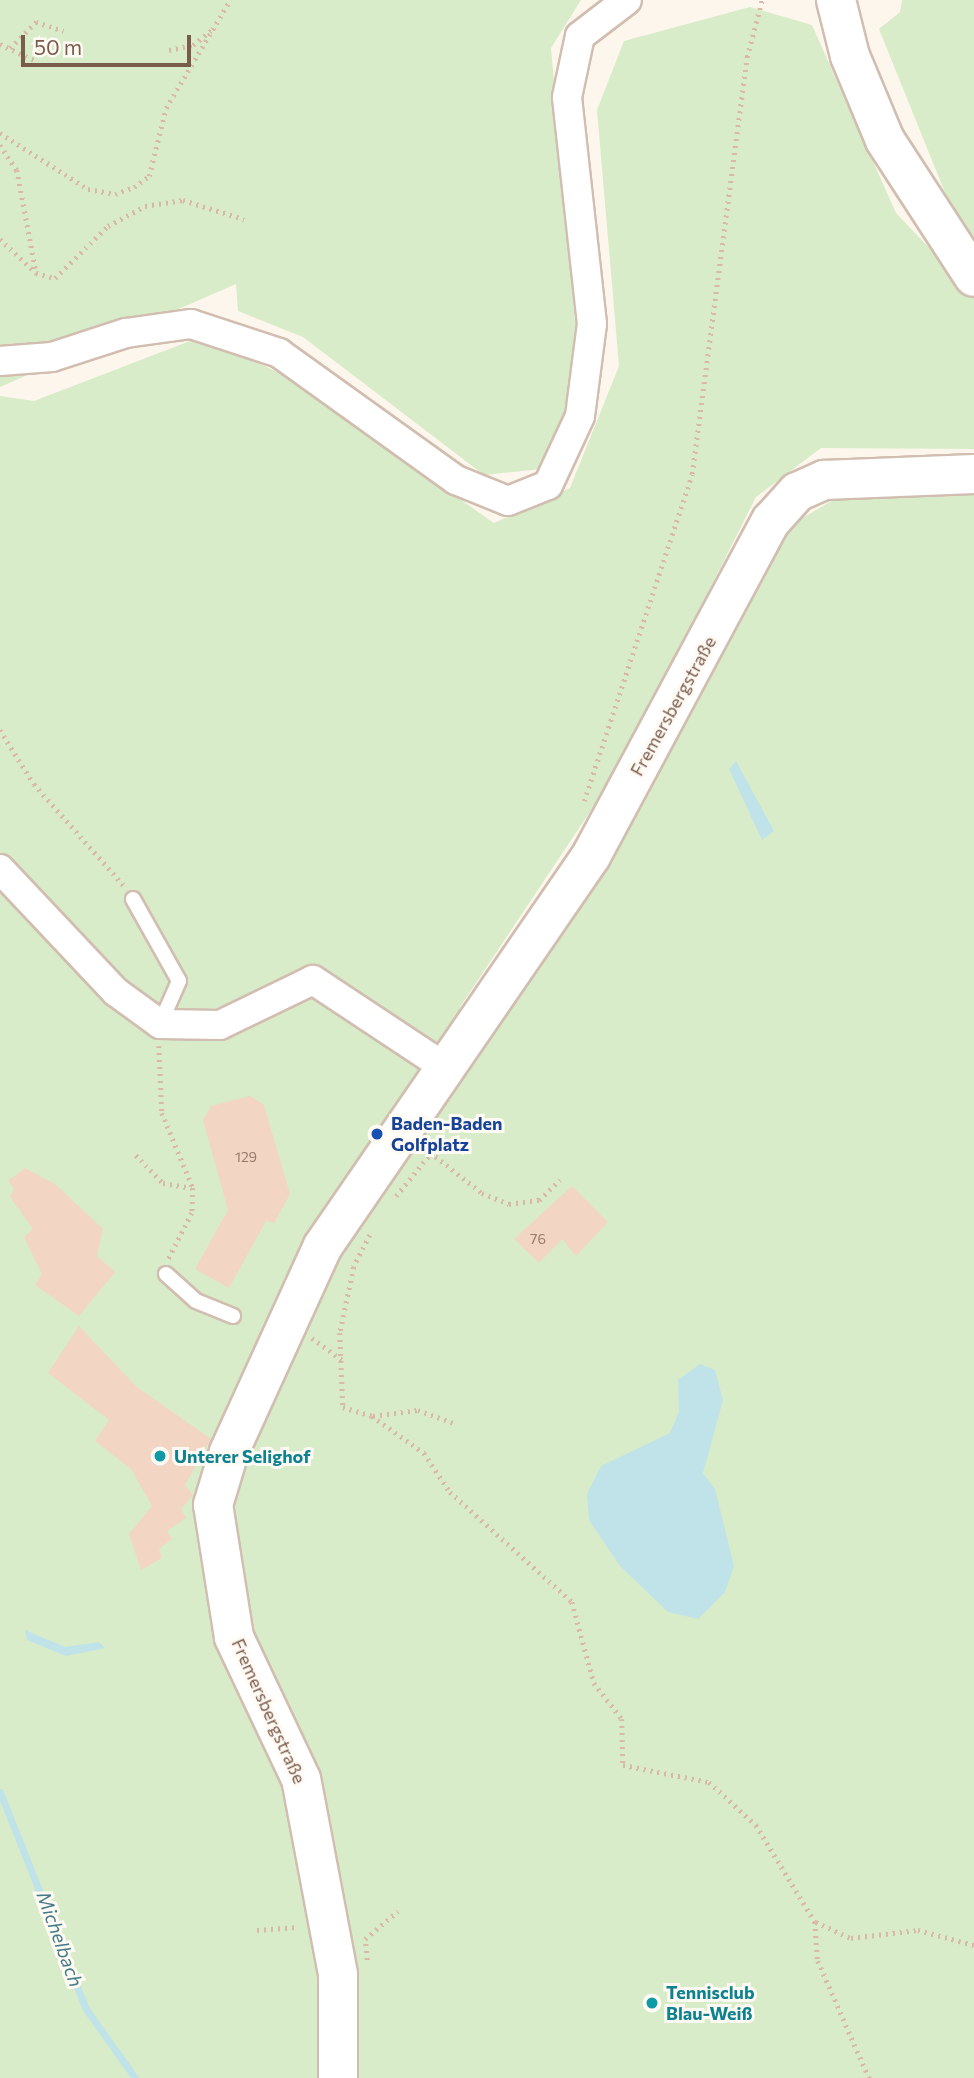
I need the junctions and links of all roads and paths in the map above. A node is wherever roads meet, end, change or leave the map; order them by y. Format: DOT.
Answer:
graph roads {
  1 [pos="230,0"];
  2 [pos="626,0"];
  3 [pos="762,0"];
  4 [pos="836,0"];
  5 [pos="218,25"];
  6 [pos="64,31"];
  7 [pos="0,44"];
  8 [pos="10,48"];
  9 [pos="169,50"];
  10 [pos="38,62"];
  11 [pos="0,133"];
  12 [pos="0,145"];
  13 [pos="244,219"];
  14 [pos="0,239"];
  15 [pos="36,273"];
  16 [pos="974,277"];
  17 [pos="0,361"];
  18 [pos="974,474"];
  19 [pos="0,730"];
  20 [pos="583,806"];
  21 [pos="0,869"];
  22 [pos="133,899"];
  23 [pos="160,1024"];
  24 [pos="446,1068"];
  25 [pos="400,1131"];
  26 [pos="431,1153"];
  27 [pos="136,1155"];
  28 [pos="560,1180"];
  29 [pos="193,1188"];
  30 [pos="387,1207"];
  31 [pos="374,1226"];
  32 [pos="166,1274"];
  33 [pos="233,1316"];
  34 [pos="289,1322"];
  35 [pos="342,1361"];
  36 [pos="372,1416"];
  37 [pos="453,1423"];
  38 [pos="815,1922"];
  39 [pos="294,1924"];
  40 [pos="257,1930"];
  41 [pos="974,1945"];
  42 [pos="338,2078"];
  43 [pos="869,2078"];
  1 -- 5 [label="path"];
  2 -- 17 [label="street"];
  3 -- 20 [label="path"];
  4 -- 16 [label="main road"];
  5 -- 9 [label="path"];
  5 -- 11 [label="path"];
  6 -- 8 [label="path"];
  7 -- 8 [label="path"];
  8 -- 10 [label="path"];
  12 -- 15 [label="path"];
  13 -- 15 [label="path"];
  14 -- 15 [label="path"];
  18 -- 24 [label="main road, Fremersbergstraße"];
  19 -- 22 [label="path"];
  21 -- 23 [label="street"];
  22 -- 23 [label="lane"];
  23 -- 24 [label="street"];
  23 -- 29 [label="path"];
  24 -- 25 [label="main road, Fremersbergstraße"];
  25 -- 26 [label="path"];
  25 -- 34 [label="main road, Fremersbergstraße"];
  26 -- 28 [label="path"];
  26 -- 30 [label="path"];
  27 -- 29 [label="path"];
  29 -- 32 [label="path"];
  31 -- 35 [label="path"];
  32 -- 33 [label="lane"];
  34 -- 35 [label="path"];
  34 -- 42 [label="main road, Fremersbergstraße"];
  35 -- 36 [label="path"];
  36 -- 37 [label="path"];
  36 -- 38 [label="path"];
  38 -- 41 [label="path"];
  38 -- 43 [label="path"];
  39 -- 40 [label="path"];
}
